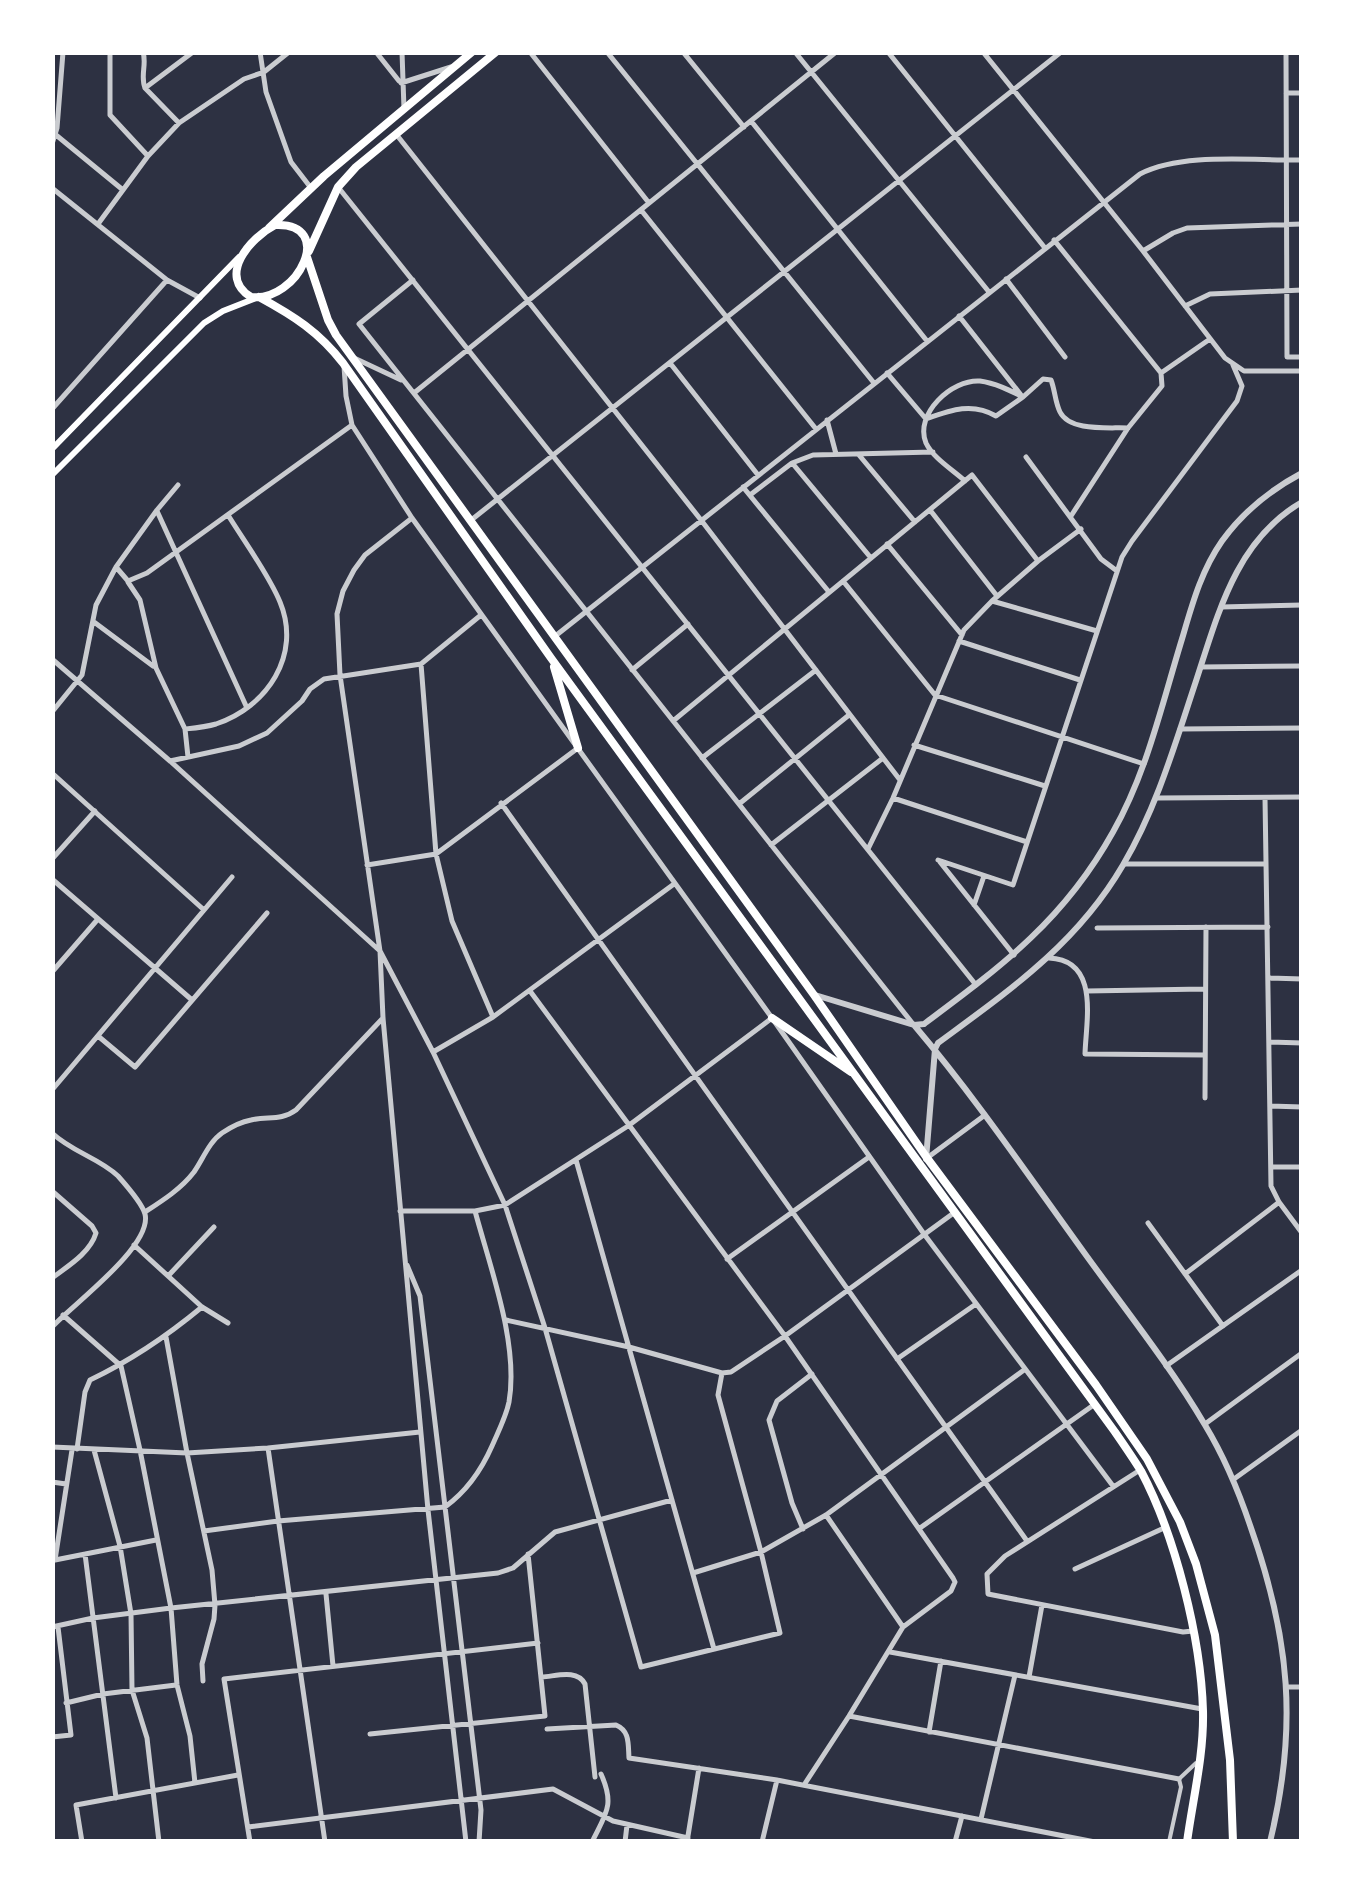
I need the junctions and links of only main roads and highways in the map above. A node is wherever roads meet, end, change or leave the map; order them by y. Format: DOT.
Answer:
graph roads {
  1 [pos="472,52"];
  2 [pos="496,52"];
  3 [pos="269,228"];
  4 [pos="244,252"];
  5 [pos="308,254"];
  6 [pos="258,298"];
  7 [pos="348,360"];
  8 [pos="52,450"];
  9 [pos="52,476"];
  10 [pos="551,658"];
  11 [pos="578,748"];
  12 [pos="772,1018"];
  13 [pos="856,1075"];
  14 [pos="924,1161"];
  15 [pos="1187,1842"];
  16 [pos="1233,1842"];
  1 -- 3 [label="main road"];
  2 -- 5 [label="main road"];
  3 -- 4 [label="main road"];
  3 -- 5 [label="main road"];
  4 -- 6 [label="main road"];
  4 -- 8 [label="main road"];
  5 -- 6 [label="main road"];
  5 -- 7 [label="main road"];
  6 -- 7 [label="main road"];
  6 -- 9 [label="main road"];
  7 -- 10 [label="main road"];
  7 -- 14 [label="main road"];
  10 -- 11 [label="main road"];
  10 -- 13 [label="main road"];
  12 -- 13 [label="main road"];
  13 -- 14 [label="main road"];
  14 -- 15 [label="main road"];
  14 -- 16 [label="main road"];
}
